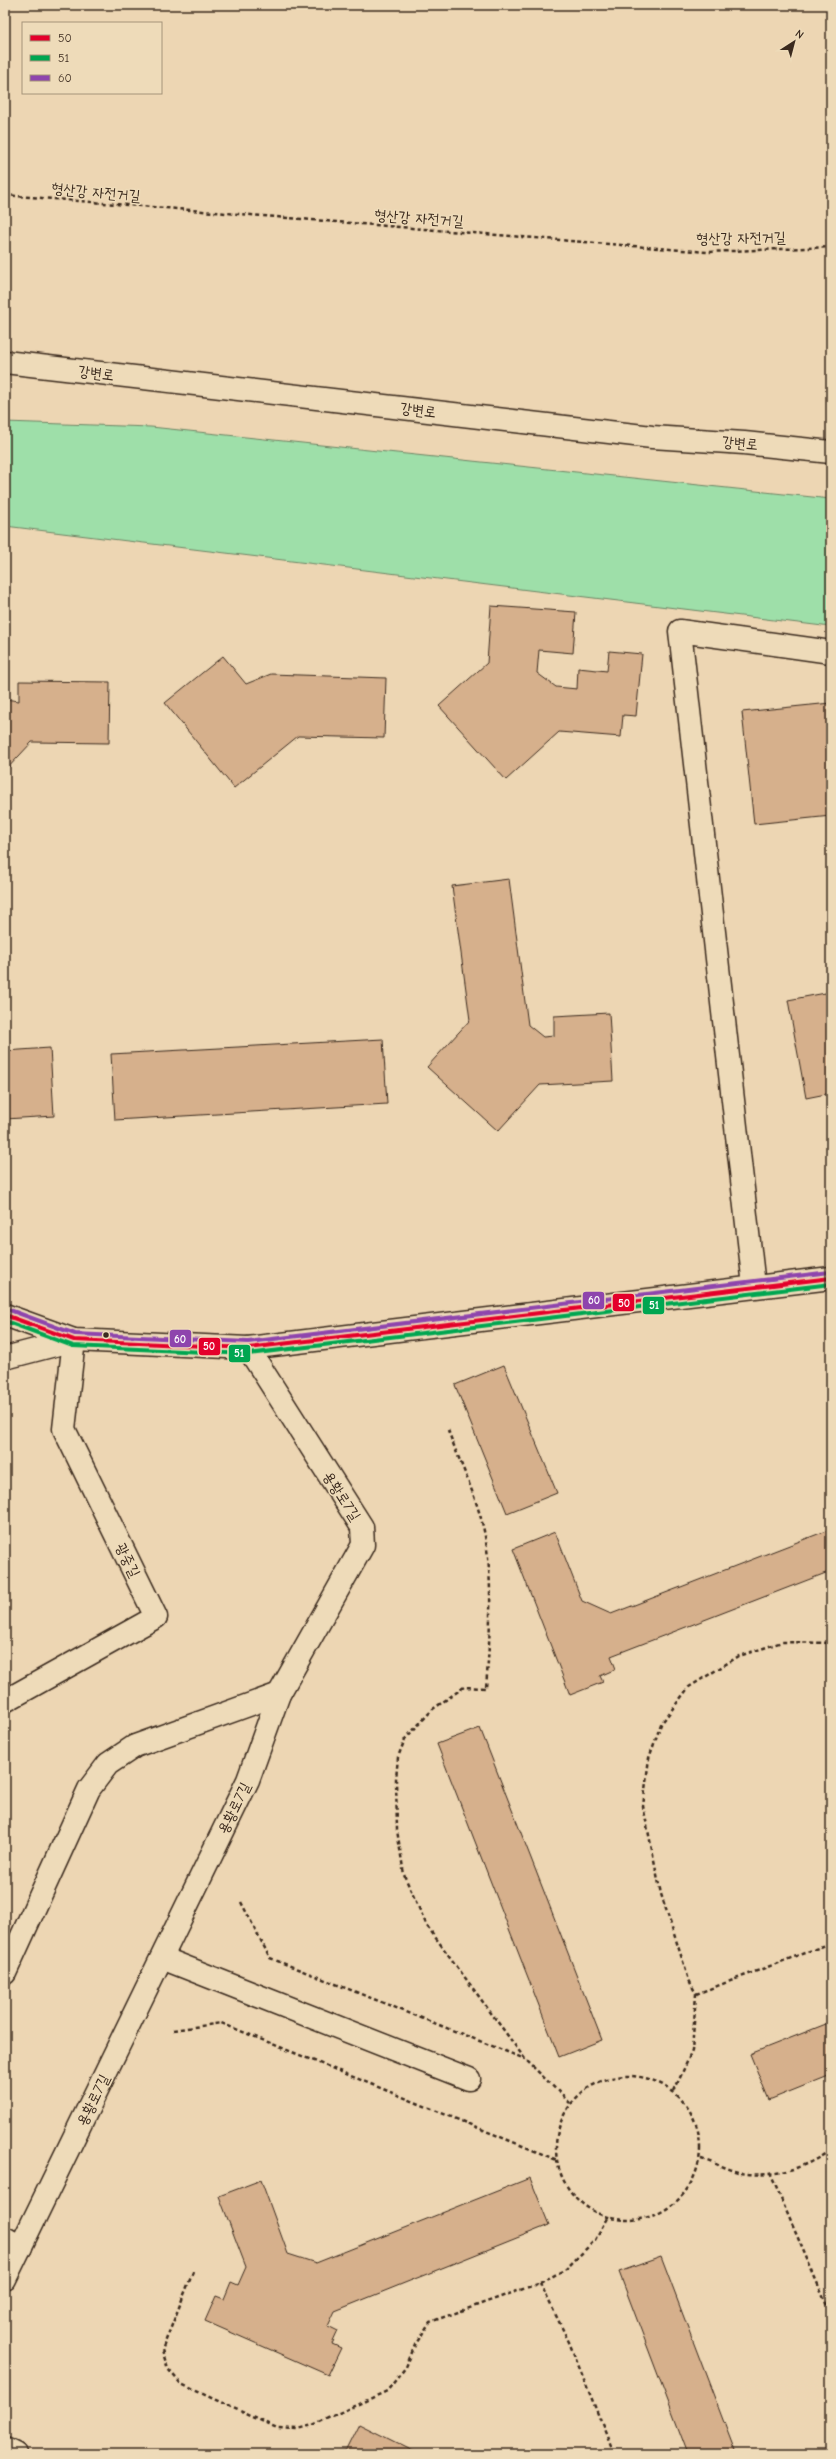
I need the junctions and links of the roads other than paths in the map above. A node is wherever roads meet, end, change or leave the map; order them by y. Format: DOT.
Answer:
graph roads {
  1 [pos="5,362"];
  2 [pos="831,452"];
  3 [pos="831,652"];
  4 [pos="831,1278"];
  5 [pos="754,1286"];
  6 [pos="5,1315"];
  7 [pos="74,1340"];
  8 [pos="248,1348"];
  9 [pos="5,1358"];
  10 [pos="279,1694"];
  11 [pos="5,1701"];
  12 [pos="162,1958"];
  13 [pos="5,1973"];
  14 [pos="469,2079"];
  15 [pos="13,2242"];
  16 [pos="5,2279"];
  17 [pos="5,2449"];
  18 [pos="15,2454"];
  1 -- 2 [label="street, 강변로"];
  3 -- 5 [label="street"];
  4 -- 5 [label="street"];
  5 -- 8 [label="street"];
  6 -- 7 [label="street"];
  7 -- 8 [label="street"];
  7 -- 9 [label="street"];
  7 -- 11 [label="street, 광중길"];
  8 -- 10 [label="street, 용황로7길"];
  10 -- 12 [label="street, 용황로7길"];
  10 -- 13 [label="street"];
  12 -- 14 [label="street"];
  12 -- 15 [label="street, 용황로7길"];
  15 -- 16 [label="street, 용황로7길"];
  17 -- 18 [label="street"];
}
